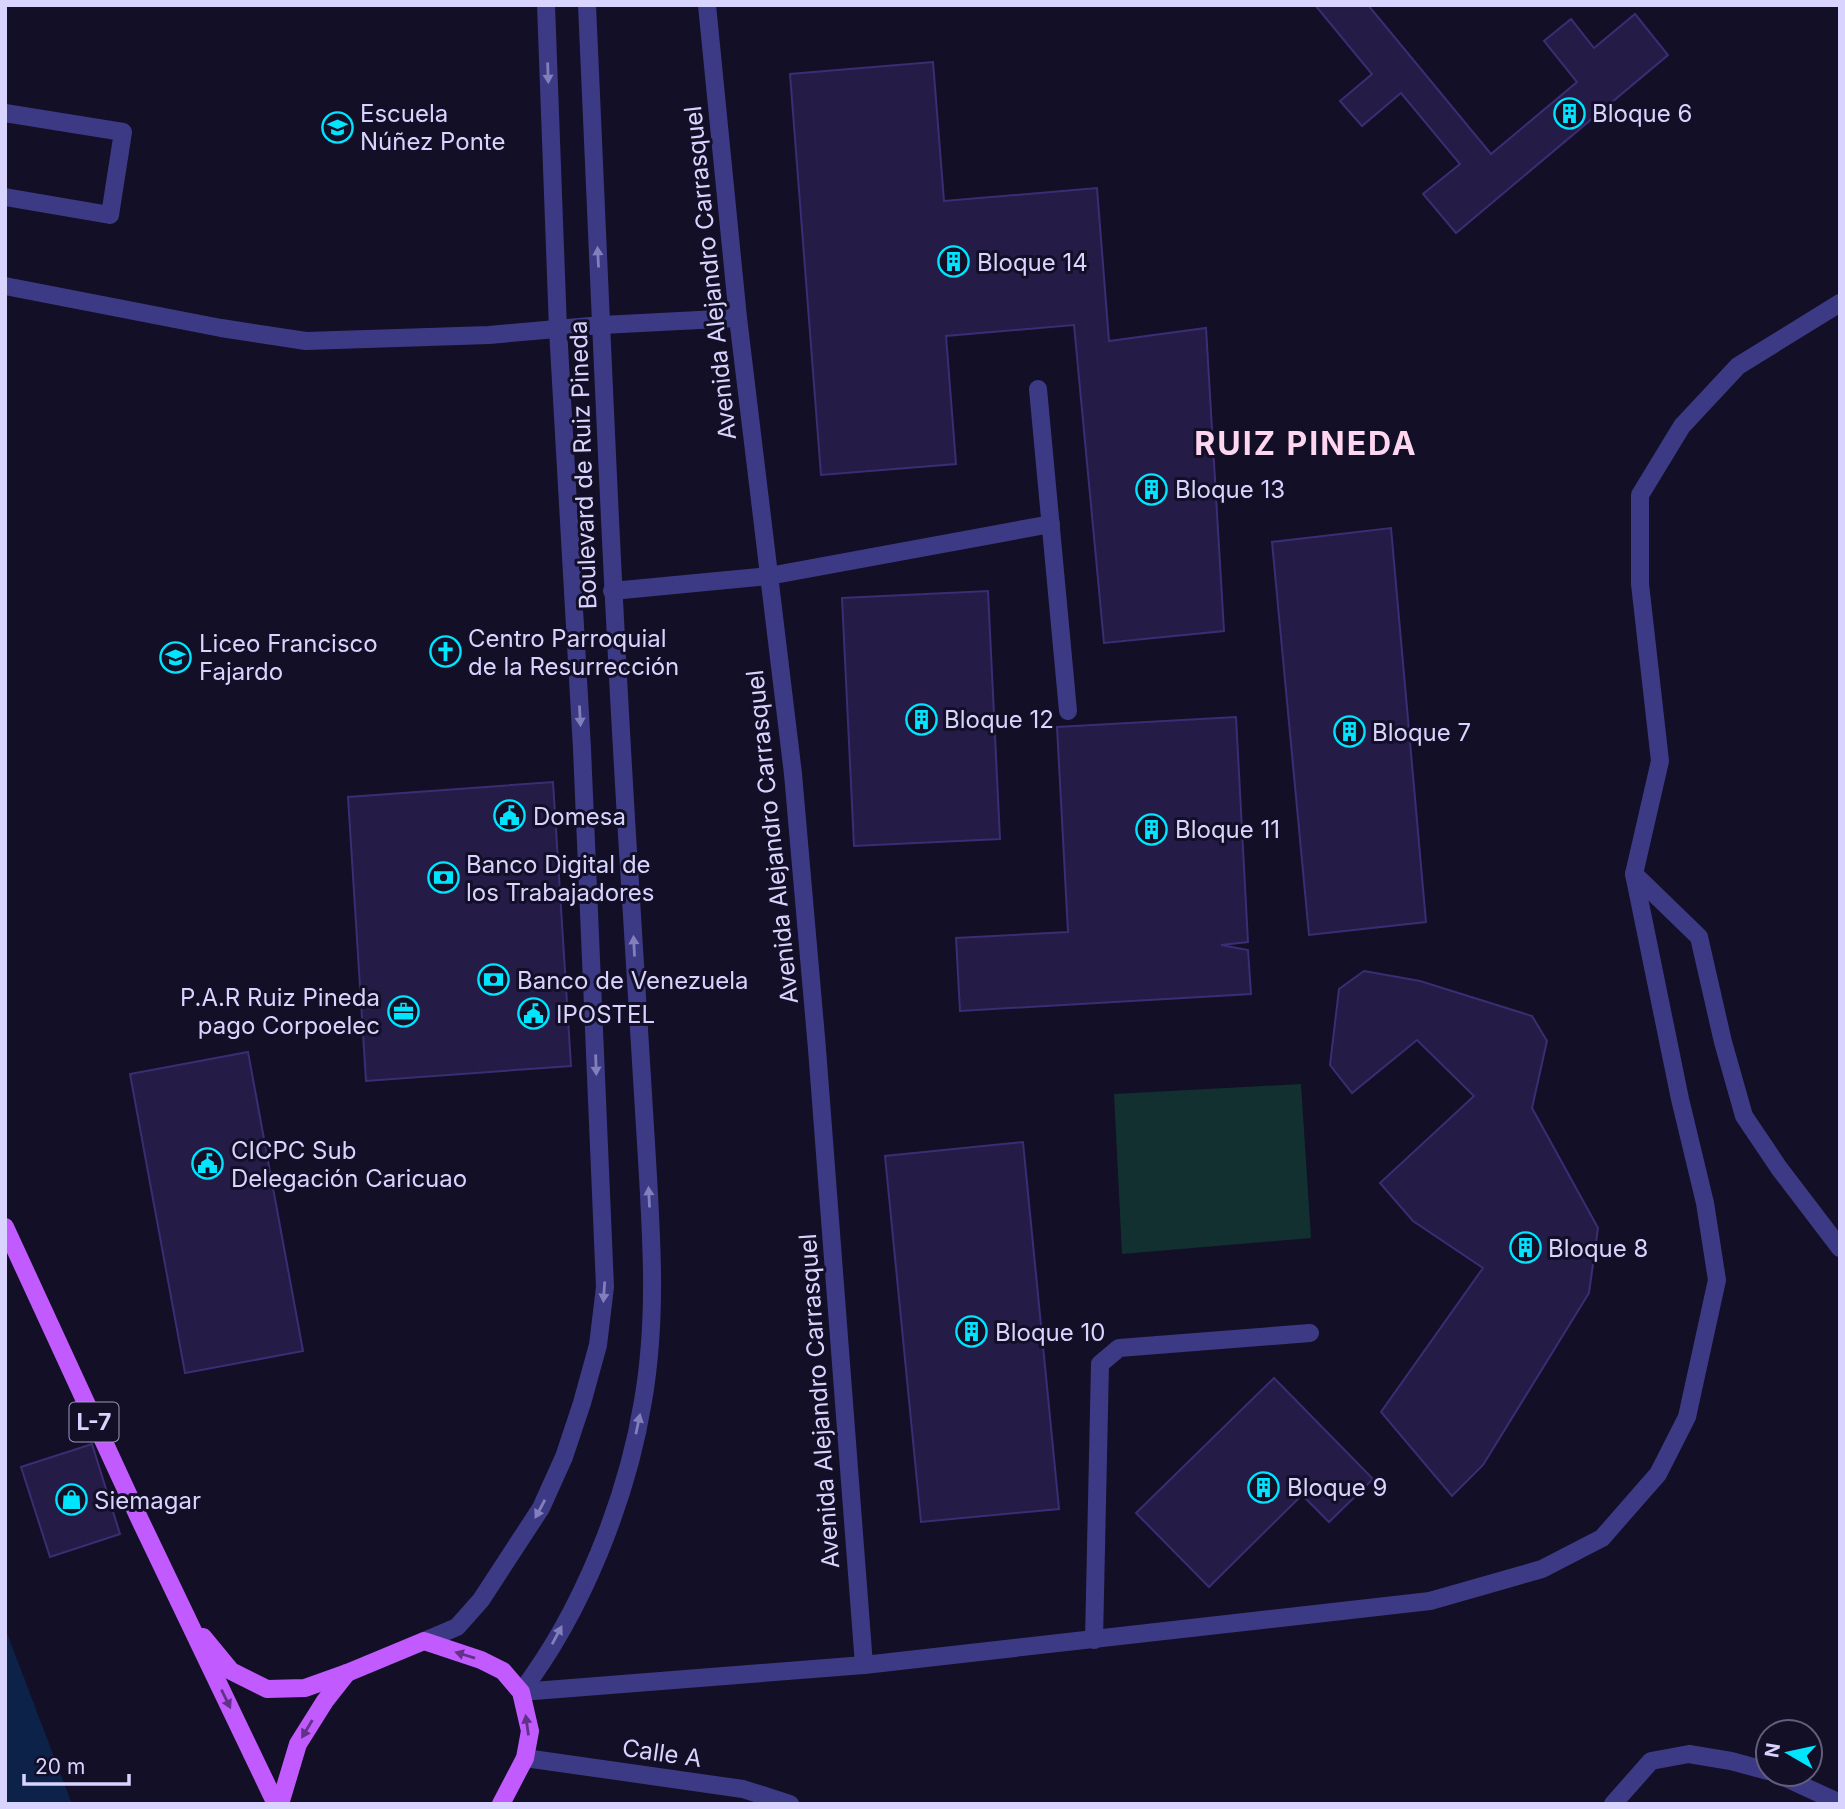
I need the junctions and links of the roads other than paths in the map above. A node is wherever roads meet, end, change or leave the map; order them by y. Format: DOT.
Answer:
graph roads {
  1 [pos="546,5"];
  2 [pos="587,5"];
  3 [pos="706,5"];
  4 [pos="5,113"];
  5 [pos="5,197"];
  6 [pos="5,286"];
  7 [pos="1840,303"];
  8 [pos="738,318"];
  9 [pos="601,325"];
  10 [pos="558,330"];
  11 [pos="1038,389"];
  12 [pos="1051,524"];
  13 [pos="769,576"];
  14 [pos="612,591"];
  15 [pos="1068,710"];
  16 [pos="1634,874"];
  17 [pos="5,1227"];
  18 [pos="1840,1248"];
  19 [pos="1310,1333"];
  20 [pos="185,1616"];
  21 [pos="1094,1640"];
  22 [pos="424,1641"];
  23 [pos="863,1665"];
  24 [pos="347,1674"];
  25 [pos="521,1692"];
  26 [pos="525,1758"];
  27 [pos="1754,1767"];
  28 [pos="1807,1788"];
  29 [pos="1840,1803"];
  30 [pos="278,1804"];
  31 [pos="501,1804"];
  32 [pos="790,1804"];
  33 [pos="1613,1804"];
  1 -- 10 [label="street, Boulevard de Ruiz Pineda, one-way"];
  9 -- 2 [label="street, Boulevard de Ruiz Pineda, one-way"];
  3 -- 8 [label="street, Avenida Alejandro Carrasquel"];
  4 -- 5 [label="street"];
  6 -- 10 [label="street"];
  7 -- 16 [label="street"];
  8 -- 9 [label="street"];
  8 -- 13 [label="street, Avenida Alejandro Carrasquel"];
  9 -- 10 [label="street"];
  9 -- 14 [label="street, Boulevard de Ruiz Pineda"];
  10 -- 22 [label="street, Boulevard de Ruiz Pineda, one-way"];
  11 -- 12 [label="street"];
  12 -- 13 [label="street"];
  12 -- 15 [label="street"];
  13 -- 14 [label="street"];
  13 -- 23 [label="street, Avenida Alejandro Carrasquel"];
  25 -- 14 [label="street, Boulevard de Ruiz Pineda, one-way"];
  16 -- 18 [label="street"];
  16 -- 21 [label="street"];
  17 -- 20 [label="main road, L-7"];
  19 -- 21 [label="street"];
  20 -- 24 [label="main road, L-7"];
  20 -- 30 [label="main road, L-7, one-way"];
  21 -- 23 [label="street"];
  22 -- 24 [label="main road"];
  25 -- 22 [label="main road, one-way"];
  23 -- 25 [label="street"];
  24 -- 30 [label="main road, one-way"];
  26 -- 25 [label="main road, one-way"];
  26 -- 31 [label="main road"];
  26 -- 32 [label="street, Calle A"];
  27 -- 33 [label="street"];
  28 -- 29 [label="street"];
}
